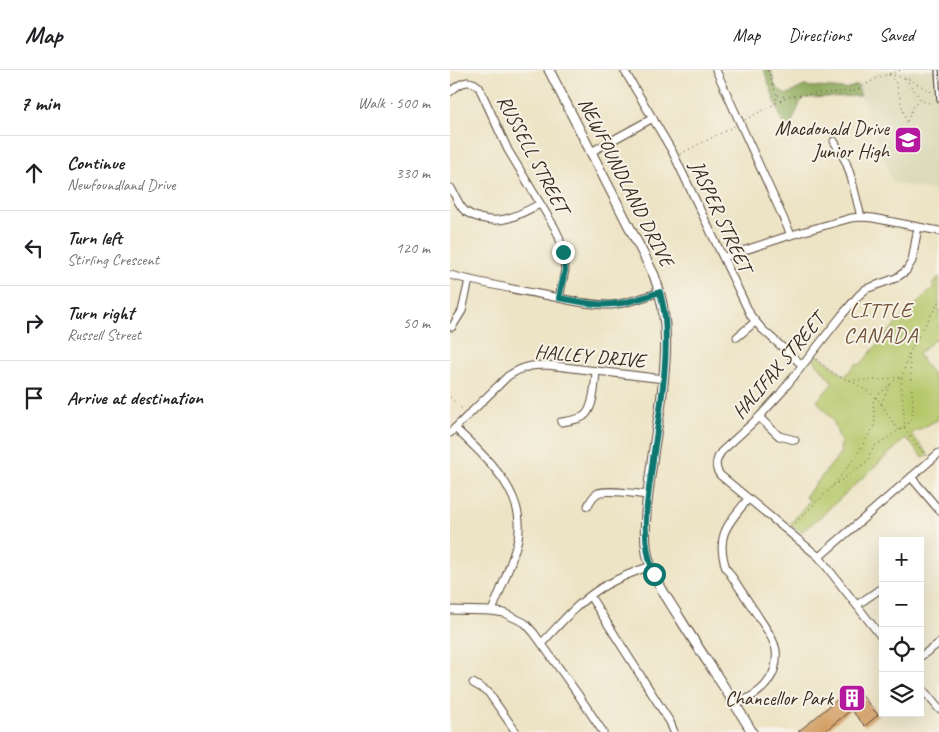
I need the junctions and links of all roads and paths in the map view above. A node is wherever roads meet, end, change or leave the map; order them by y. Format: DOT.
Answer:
graph roads {
  1 [pos="549,70"];
  2 [pos="624,70"];
  3 [pos="716,70"];
  4 [pos="768,70"];
  5 [pos="901,70"];
  6 [pos="937,70"];
  7 [pos="889,74"];
  8 [pos="895,76"];
  9 [pos="904,78"];
  10 [pos="893,80"];
  11 [pos="450,92"];
  12 [pos="933,93"];
  13 [pos="938,93"];
  14 [pos="777,95"];
  15 [pos="787,97"];
  16 [pos="922,100"];
  17 [pos="939,100"];
  18 [pos="776,103"];
  19 [pos="933,104"];
  20 [pos="653,118"];
  21 [pos="744,121"];
  22 [pos="735,126"];
  23 [pos="834,141"];
  24 [pos="590,152"];
  25 [pos="680,154"];
  26 [pos="451,188"];
  27 [pos="540,204"];
  28 [pos="861,217"];
  29 [pos="918,227"];
  30 [pos="939,230"];
  31 [pos="791,235"];
  32 [pos="724,257"];
  33 [pos="450,275"];
  34 [pos="469,280"];
  35 [pos="660,292"];
  36 [pos="559,298"];
  37 [pos="939,301"];
  38 [pos="755,322"];
  39 [pos="452,326"];
  40 [pos="737,337"];
  41 [pos="909,353"];
  42 [pos="815,358"];
  43 [pos="802,366"];
  44 [pos="596,371"];
  45 [pos="900,377"];
  46 [pos="664,379"];
  47 [pos="849,380"];
  48 [pos="890,385"];
  49 [pos="870,394"];
  50 [pos="450,397"];
  51 [pos="871,397"];
  52 [pos="876,398"];
  53 [pos="881,405"];
  54 [pos="464,411"];
  55 [pos="759,417"];
  56 [pos="561,422"];
  57 [pos="904,427"];
  58 [pos="453,430"];
  59 [pos="899,430"];
  60 [pos="795,440"];
  61 [pos="939,453"];
  62 [pos="926,456"];
  63 [pos="911,477"];
  64 [pos="832,487"];
  65 [pos="648,496"];
  66 [pos="748,499"];
  67 [pos="588,506"];
  68 [pos="939,510"];
  69 [pos="792,526"];
  70 [pos="819,557"];
  71 [pos="651,566"];
  72 [pos="879,590"];
  73 [pos="590,596"];
  74 [pos="857,605"];
  75 [pos="450,610"];
  76 [pos="492,611"];
  77 [pos="879,634"];
  78 [pos="542,643"];
  79 [pos="939,643"];
  80 [pos="924,654"];
  81 [pos="473,683"];
  82 [pos="924,691"];
  83 [pos="736,705"];
  84 [pos="939,709"];
  85 [pos="516,732"];
  86 [pos="603,732"];
  87 [pos="674,732"];
  88 [pos="752,732"];
  1 -- 24 [label="street, NEWFOUNDLAND DRIVE"];
  2 -- 20 [label="street, JASPER STREET"];
  3 -- 31 [label="street"];
  4 -- 14 [label="path"];
  5 -- 7 [label="path"];
  6 -- 13 [label="lane"];
  7 -- 8 [label="path"];
  7 -- 10 [label="path"];
  7 -- 15 [label="path"];
  8 -- 9 [label="path"];
  8 -- 10 [label="path"];
  9 -- 12 [label="path"];
  9 -- 16 [label="path"];
  10 -- 16 [label="path"];
  11 -- 27 [label="street, RUSSELL STREET"];
  13 -- 17 [label="lane"];
  14 -- 15 [label="path"];
  14 -- 18 [label="path"];
  15 -- 18 [label="path"];
  16 -- 19 [label="path"];
  18 -- 21 [label="path"];
  20 -- 24 [label="street"];
  20 -- 32 [label="street, JASPER STREET"];
  22 -- 25 [label="path"];
  23 -- 28 [label="street"];
  24 -- 35 [label="street, NEWFOUNDLAND DRIVE"];
  26 -- 27 [label="street"];
  27 -- 36 [label="street, RUSSELL STREET"];
  28 -- 29 [label="street"];
  28 -- 31 [label="street"];
  29 -- 30 [label="street"];
  29 -- 43 [label="street, HALIFAX STREET"];
  31 -- 32 [label="street"];
  32 -- 38 [label="street, JASPER STREET"];
  33 -- 34 [label="street"];
  34 -- 36 [label="street"];
  34 -- 39 [label="street"];
  35 -- 36 [label="street"];
  35 -- 46 [label="street, NEWFOUNDLAND DRIVE"];
  37 -- 41 [label="path"];
  38 -- 40 [label="street"];
  38 -- 43 [label="street, JASPER STREET"];
  41 -- 45 [label="path"];
  41 -- 57 [label="path"];
  42 -- 47 [label="path"];
  43 -- 55 [label="street, HALIFAX STREET"];
  44 -- 46 [label="street, HALLEY DRIVE"];
  44 -- 56 [label="street"];
  44 -- 58 [label="street, HALLEY DRIVE"];
  45 -- 47 [label="path"];
  45 -- 48 [label="path"];
  45 -- 57 [label="path"];
  46 -- 65 [label="street, NEWFOUNDLAND DRIVE"];
  47 -- 49 [label="path"];
  48 -- 52 [label="path"];
  48 -- 53 [label="path"];
  49 -- 51 [label="path"];
  49 -- 52 [label="path"];
  50 -- 54 [label="path"];
  52 -- 53 [label="path"];
  52 -- 64 [label="path"];
  53 -- 59 [label="path"];
  55 -- 60 [label="street"];
  55 -- 66 [label="street, HALIFAX STREET"];
  57 -- 59 [label="path"];
  57 -- 62 [label="path"];
  58 -- 76 [label="street"];
  59 -- 64 [label="path"];
  61 -- 63 [label="street"];
  63 -- 68 [label="street"];
  63 -- 70 [label="street"];
  64 -- 69 [label="path"];
  65 -- 67 [label="street"];
  65 -- 71 [label="street, NEWFOUNDLAND DRIVE"];
  66 -- 70 [label="street"];
  66 -- 83 [label="street"];
  70 -- 74 [label="street"];
  71 -- 73 [label="street"];
  71 -- 83 [label="street, NEWFOUNDLAND DRIVE"];
  72 -- 74 [label="street"];
  73 -- 78 [label="street"];
  73 -- 87 [label="street"];
  74 -- 77 [label="street"];
  75 -- 76 [label="street"];
  76 -- 78 [label="street"];
  78 -- 86 [label="street"];
  79 -- 80 [label="street"];
  81 -- 85 [label="street"];
  82 -- 84 [label="street"];
  83 -- 88 [label="street, NEWFOUNDLAND DRIVE"];
}
